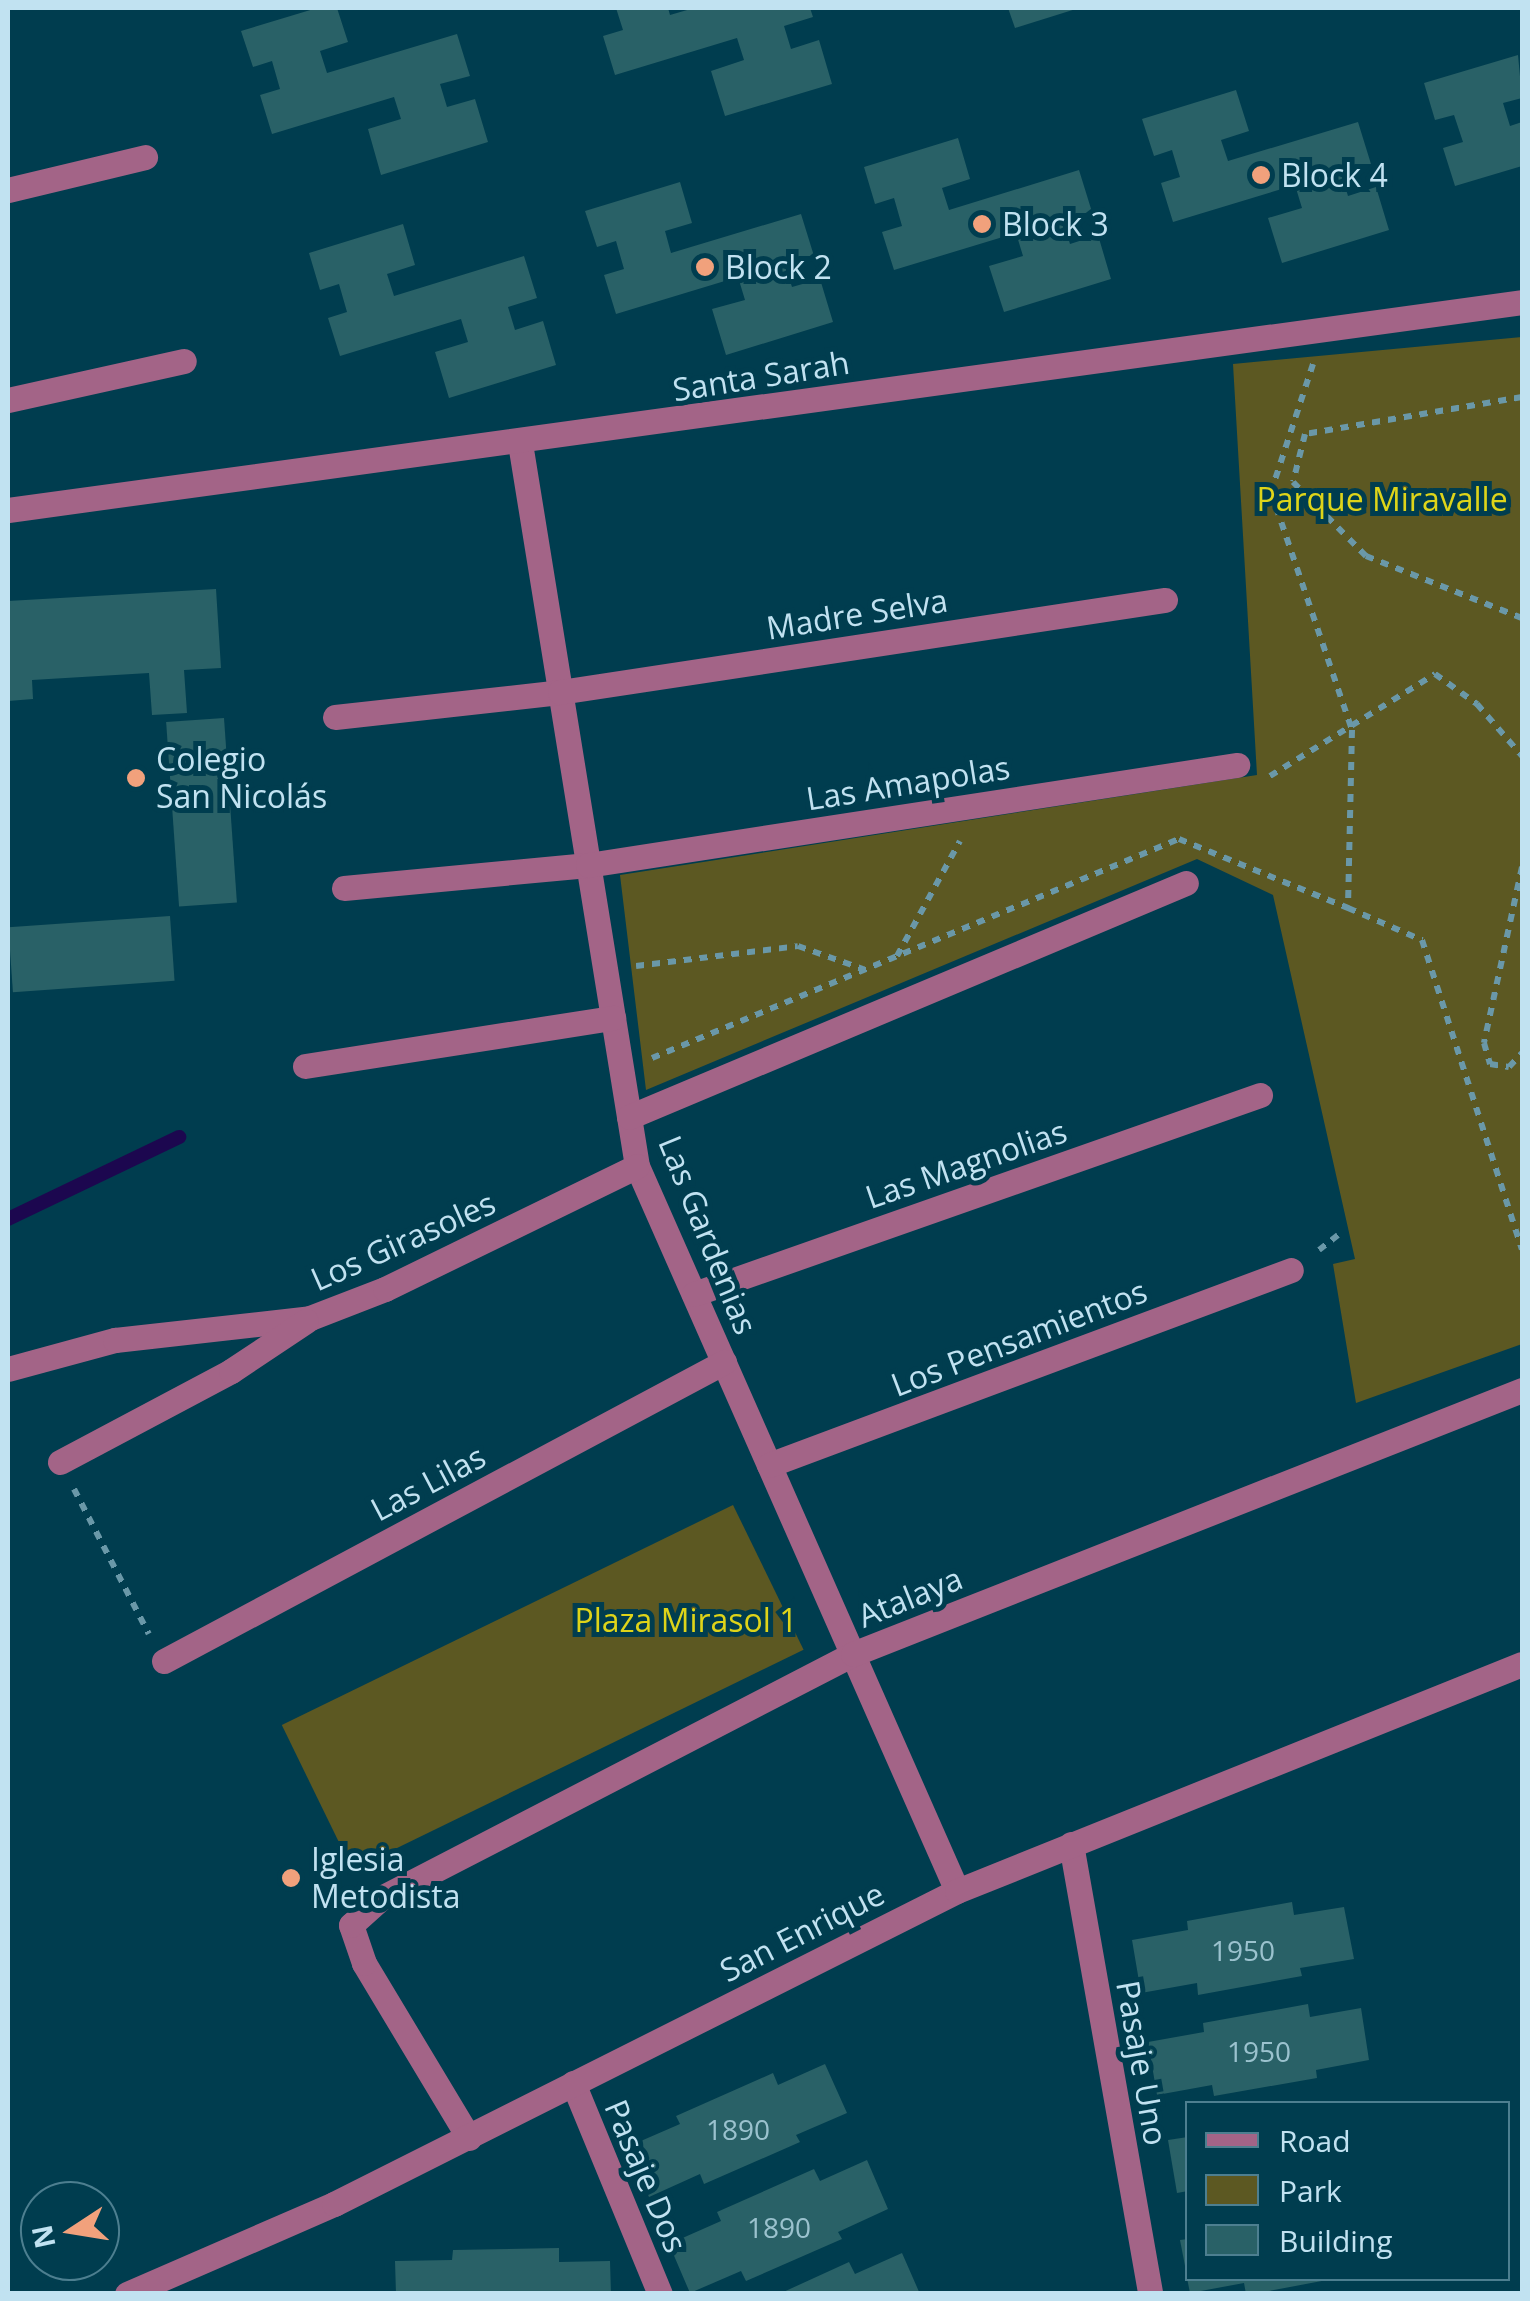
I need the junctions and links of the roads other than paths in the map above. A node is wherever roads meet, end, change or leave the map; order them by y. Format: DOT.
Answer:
graph roads {
  1 [pos="144,157"];
  2 [pos="8,190"];
  3 [pos="1522,302"];
  4 [pos="184,361"];
  5 [pos="8,400"];
  6 [pos="520,444"];
  7 [pos="8,510"];
  8 [pos="1165,600"];
  9 [pos="560,692"];
  10 [pos="335,717"];
  11 [pos="1237,765"];
  12 [pos="588,865"];
  13 [pos="1186,884"];
  14 [pos="344,888"];
  15 [pos="613,1018"];
  16 [pos="305,1066"];
  17 [pos="1260,1095"];
  18 [pos="629,1117"];
  19 [pos="638,1166"];
  20 [pos="1291,1270"];
  21 [pos="694,1294"];
  22 [pos="310,1318"];
  23 [pos="724,1362"];
  24 [pos="8,1369"];
  25 [pos="1522,1390"];
  26 [pos="60,1462"];
  27 [pos="770,1465"];
  28 [pos="853,1654"];
  29 [pos="164,1661"];
  30 [pos="1522,1664"];
  31 [pos="1071,1844"];
  32 [pos="957,1890"];
  33 [pos="572,2083"];
  34 [pos="469,2138"];
  35 [pos="127,2294"];
  36 [pos="660,2294"];
  37 [pos="1150,2294"];
  1 -- 2 [label="street"];
  3 -- 6 [label="street, Santa Sarah"];
  4 -- 5 [label="street"];
  6 -- 7 [label="street, Santa Sarah"];
  6 -- 9 [label="street, Las Gardenias"];
  8 -- 9 [label="street, Madre Selva"];
  9 -- 10 [label="street, Madre Selva"];
  9 -- 12 [label="street, Las Gardenias"];
  11 -- 12 [label="street, Las Amapolas"];
  12 -- 14 [label="street, Las Amapolas"];
  12 -- 15 [label="street, Las Gardenias"];
  13 -- 18 [label="street"];
  15 -- 16 [label="street"];
  15 -- 18 [label="street, Las Gardenias"];
  17 -- 21 [label="street, Las Magnolias"];
  18 -- 19 [label="street, Las Gardenias"];
  19 -- 21 [label="street, Las Gardenias"];
  19 -- 22 [label="street, Los Girasoles"];
  20 -- 27 [label="street, Los Pensamientos"];
  21 -- 23 [label="street, Las Gardenias"];
  22 -- 24 [label="street, Los Girasoles"];
  22 -- 26 [label="street"];
  23 -- 27 [label="street, Las Gardenias"];
  23 -- 29 [label="street, Las Lilas"];
  25 -- 28 [label="street, Atalaya"];
  27 -- 28 [label="street, Las Gardenias"];
  28 -- 32 [label="street, Las Gardenias"];
  28 -- 34 [label="street, Atalaya"];
  30 -- 31 [label="street, San Enrique"];
  31 -- 32 [label="street, San Enrique"];
  31 -- 37 [label="street, Pasaje Uno"];
  32 -- 33 [label="street, San Enrique"];
  33 -- 34 [label="street, San Enrique"];
  33 -- 36 [label="street, Pasaje Dos"];
  34 -- 35 [label="street, San Enrique"];
}
